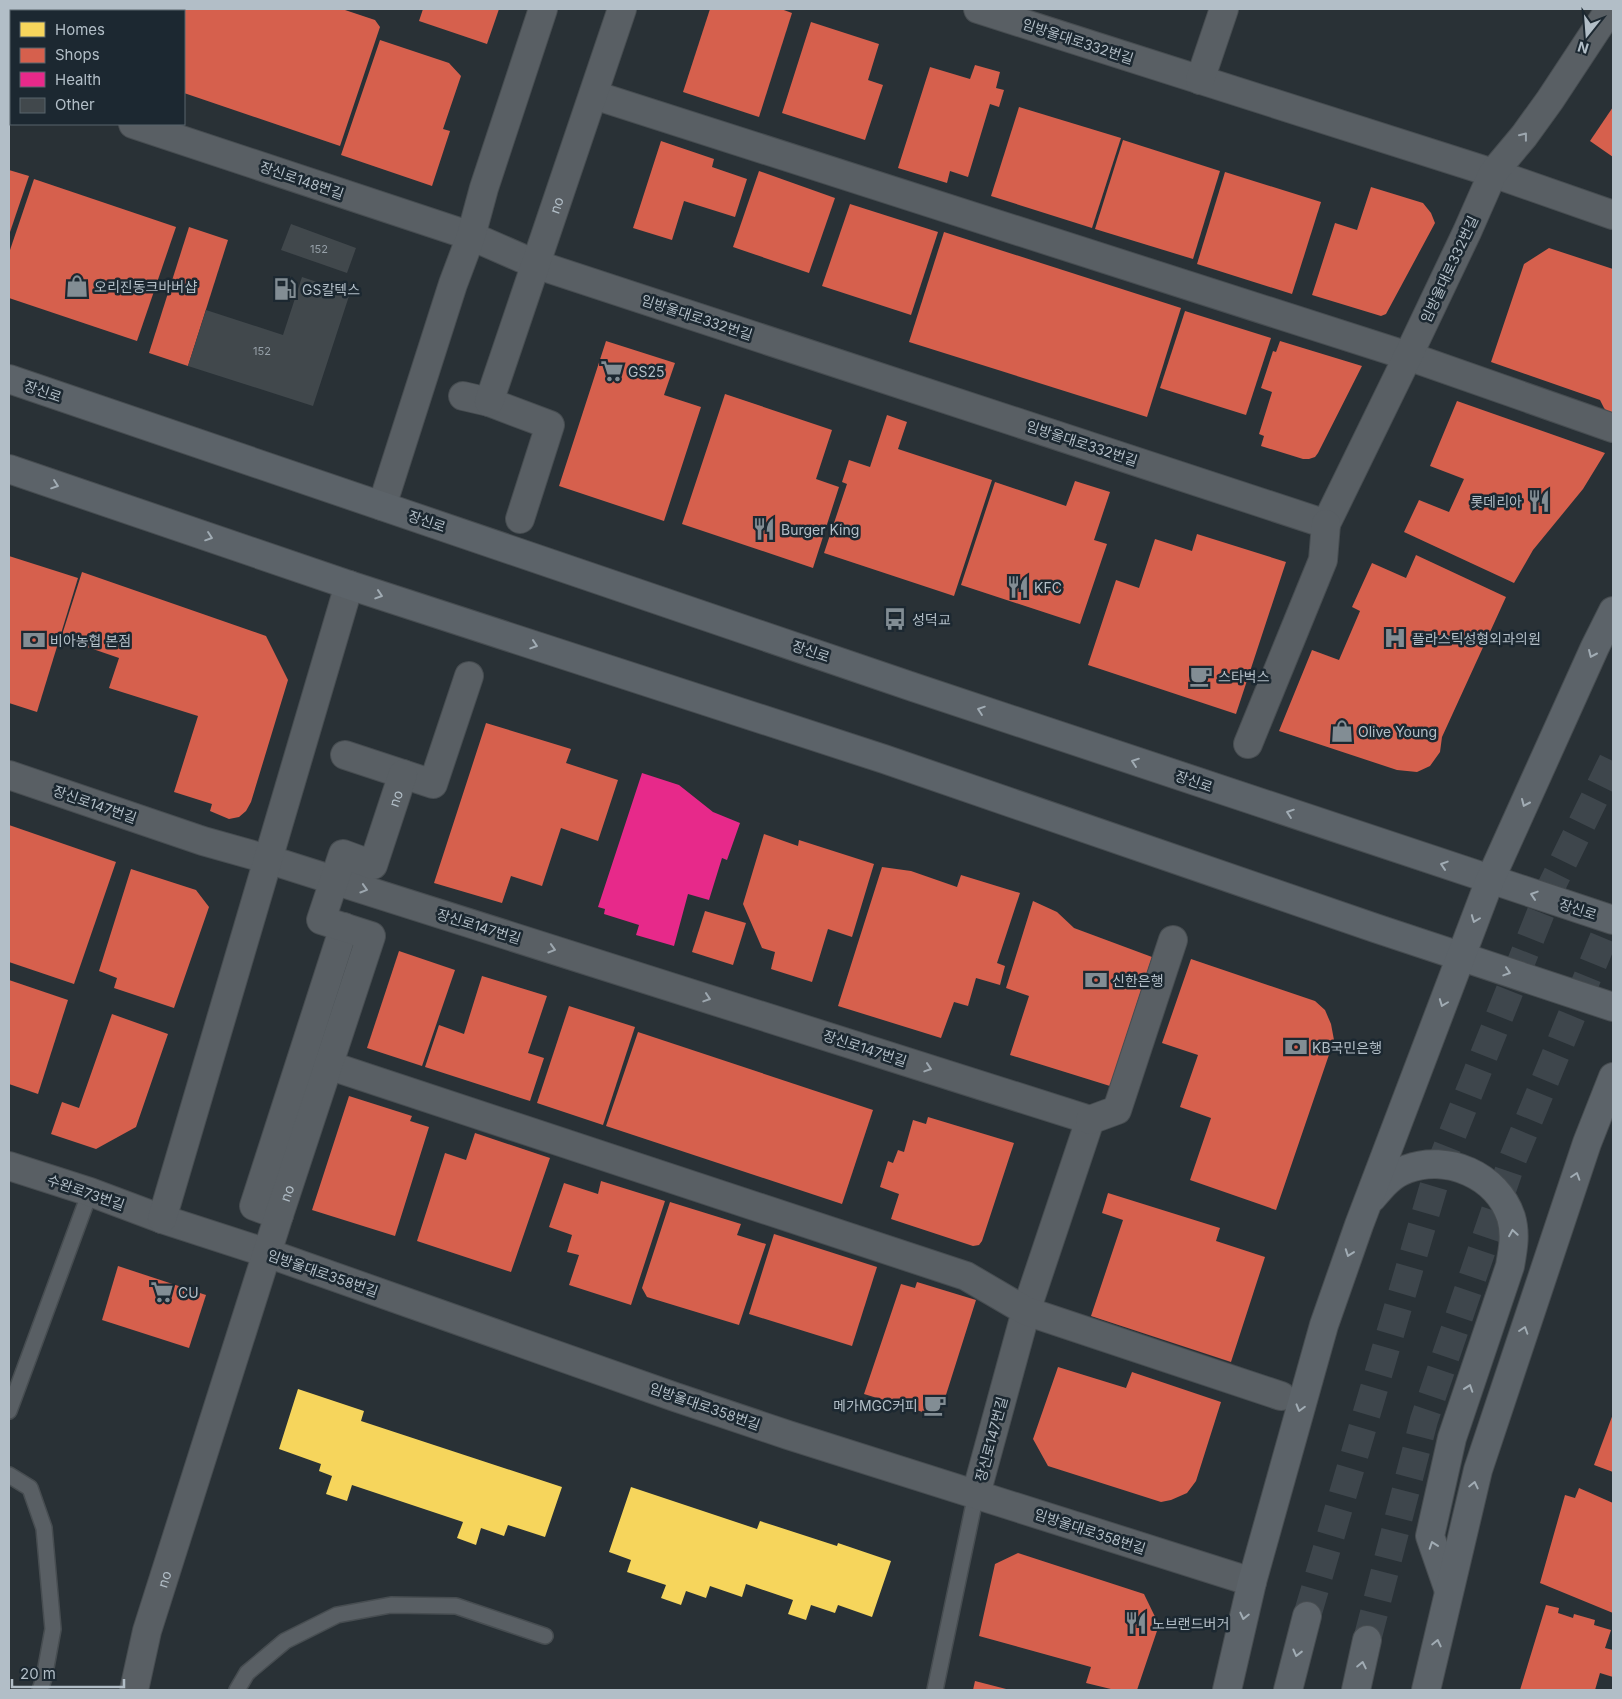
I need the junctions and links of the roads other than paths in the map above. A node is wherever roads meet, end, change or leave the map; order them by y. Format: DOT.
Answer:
graph roads {
  1 [pos="543,9"];
  2 [pos="622,9"];
  3 [pos="978,9"];
  4 [pos="1224,9"];
  5 [pos="1610,9"];
  6 [pos="1200,80"];
  7 [pos="594,95"];
  8 [pos="136,125"];
  9 [pos="1493,173"];
  10 [pos="1613,215"];
  11 [pos="471,236"];
  12 [pos="535,264"];
  13 [pos="1408,356"];
  14 [pos="9,379"];
  15 [pos="463,396"];
  16 [pos="489,402"];
  17 [pos="1613,428"];
  18 [pos="9,469"];
  19 [pos="382,506"];
  20 [pos="516,513"];
  21 [pos="1326,524"];
  22 [pos="349,585"];
  23 [pos="1613,611"];
  24 [pos="468,676"];
  25 [pos="1248,744"];
  26 [pos="345,755"];
  27 [pos="403,774"];
  28 [pos="9,775"];
  29 [pos="267,859"];
  30 [pos="335,880"];
  31 [pos="1490,880"];
  32 [pos="1613,920"];
  33 [pos="344,927"];
  34 [pos="1173,940"];
  35 [pos="1460,957"];
  36 [pos="1613,1007"];
  37 [pos="328,1065"];
  38 [pos="1613,1076"];
  39 [pos="1090,1120"];
  40 [pos="9,1166"];
  41 [pos="90,1192"];
  42 [pos="279,1215"];
  43 [pos="162,1219"];
  44 [pos="1359,1225"];
  45 [pos="267,1253"];
  46 [pos="1026,1311"];
  47 [pos="1281,1396"];
  48 [pos="9,1411"];
  49 [pos="9,1475"];
  50 [pos="976,1494"];
  51 [pos="1252,1582"];
  52 [pos="1449,1591"];
  53 [pos="1306,1616"];
  54 [pos="545,1636"];
  55 [pos="1367,1640"];
  56 [pos="40,1690"];
  57 [pos="134,1690"];
  58 [pos="237,1690"];
  59 [pos="934,1690"];
  60 [pos="1227,1690"];
  61 [pos="1288,1690"];
  62 [pos="1356,1690"];
  63 [pos="1426,1690"];
  1 -- 11 [label="street"];
  2 -- 7 [label="street, no"];
  3 -- 6 [label="street, 임방울대로332번길"];
  4 -- 6 [label="street"];
  9 -- 5 [label="street, one-way"];
  6 -- 9 [label="street, 임방울대로332번길"];
  7 -- 12 [label="street, no"];
  7 -- 13 [label="street"];
  8 -- 11 [label="street, 장신로148번길"];
  9 -- 10 [label="street, 임방울대로332번길"];
  9 -- 13 [label="street, 임방울대로332번길"];
  11 -- 12 [label="street, 임방울대로332번길"];
  11 -- 19 [label="street"];
  12 -- 16 [label="street, no"];
  12 -- 21 [label="street, 임방울대로332번길"];
  13 -- 17 [label="street"];
  13 -- 21 [label="street, 임방울대로332번길"];
  14 -- 19 [label="main road, 장신로"];
  15 -- 16 [label="street"];
  16 -- 20 [label="street"];
  18 -- 22 [label="main road, one-way"];
  31 -- 19 [label="main road, 장신로, one-way"];
  21 -- 25 [label="street"];
  22 -- 29 [label="street"];
  22 -- 35 [label="main road, one-way"];
  23 -- 31 [label="main road, one-way"];
  24 -- 27 [label="street, no"];
  26 -- 27 [label="street, no"];
  27 -- 30 [label="street, no"];
  28 -- 29 [label="street, 장신로147번길"];
  29 -- 30 [label="street, 장신로147번길"];
  29 -- 43 [label="street"];
  30 -- 33 [label="street, no"];
  30 -- 39 [label="street, 장신로147번길, one-way"];
  32 -- 31 [label="main road, 장신로, one-way"];
  31 -- 35 [label="main road, one-way"];
  33 -- 37 [label="street, no"];
  33 -- 42 [label="street"];
  34 -- 39 [label="street"];
  35 -- 36 [label="main road, one-way"];
  35 -- 44 [label="main road, one-way"];
  37 -- 42 [label="street, no"];
  37 -- 46 [label="street"];
  52 -- 38 [label="main road, one-way"];
  39 -- 46 [label="street, 장신로147번길"];
  40 -- 41 [label="street, 수완로73번길"];
  41 -- 43 [label="street, 수완로73번길"];
  41 -- 48 [label="lane"];
  42 -- 45 [label="street, no"];
  43 -- 45 [label="street, 임방울대로358번길"];
  44 -- 51 [label="main road, one-way"];
  52 -- 44 [label="main road, one-way"];
  45 -- 50 [label="street, 임방울대로358번길"];
  45 -- 57 [label="street, no"];
  46 -- 47 [label="street"];
  46 -- 50 [label="street, 장신로147번길"];
  49 -- 56 [label="lane"];
  50 -- 51 [label="street, 임방울대로358번길"];
  50 -- 59 [label="lane"];
  51 -- 60 [label="main road, one-way"];
  63 -- 52 [label="main road, one-way"];
  53 -- 61 [label="main road, one-way"];
  54 -- 58 [label="lane"];
  62 -- 55 [label="main road, one-way"];
}
